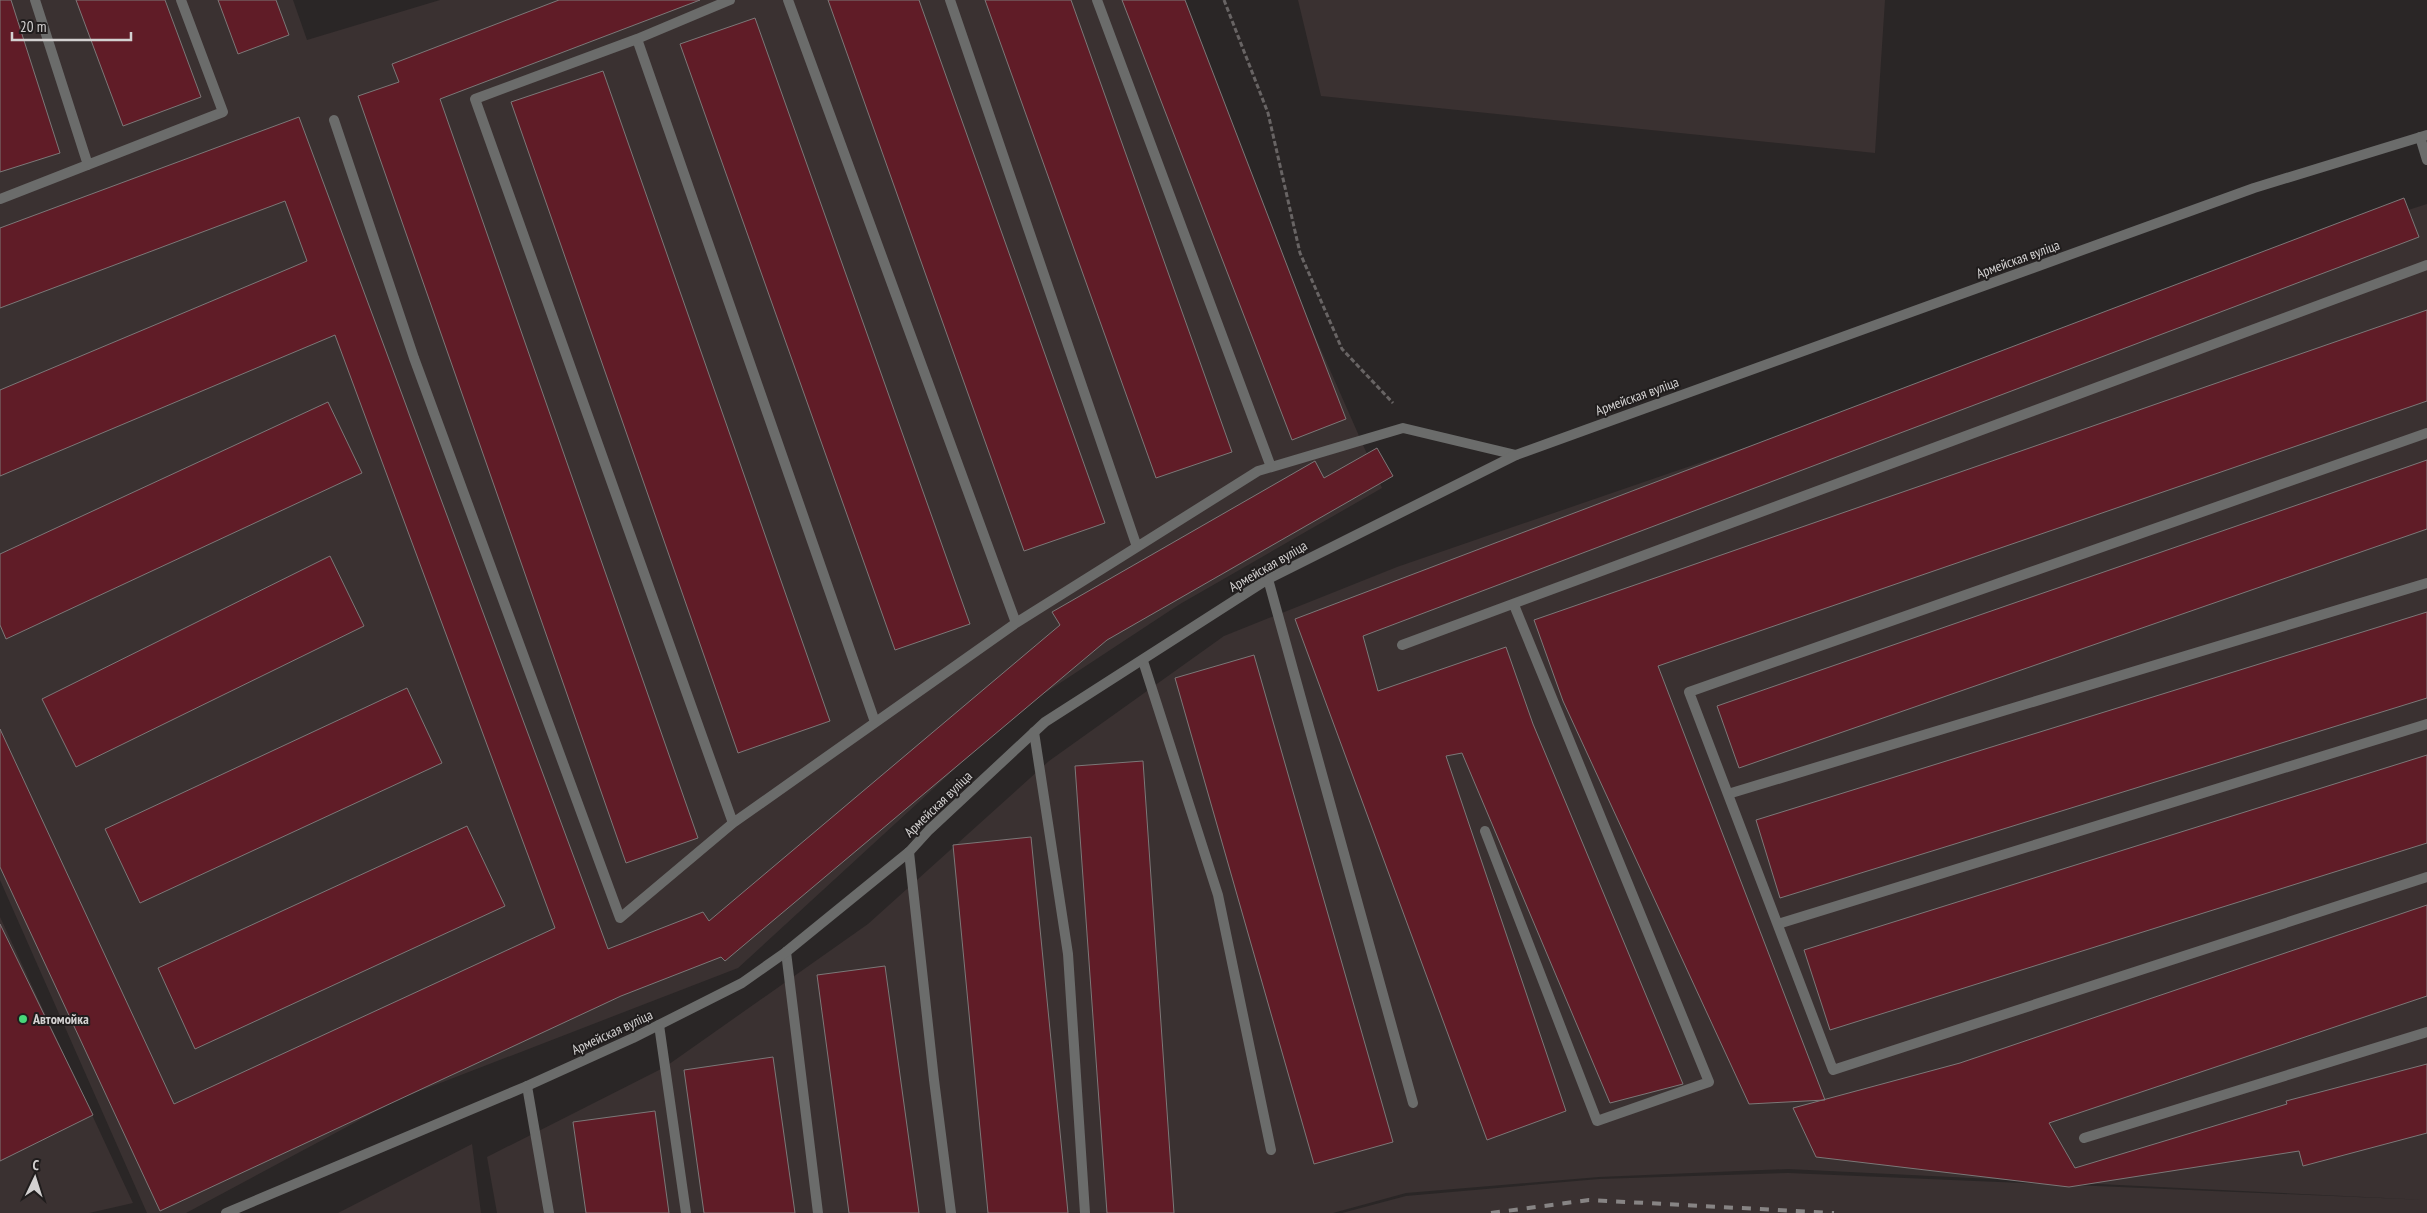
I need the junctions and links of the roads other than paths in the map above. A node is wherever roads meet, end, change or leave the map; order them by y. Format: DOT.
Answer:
graph roads {
  1 [pos="35,0"];
  2 [pos="181,0"];
  3 [pos="730,0"];
  4 [pos="788,0"];
  5 [pos="950,0"];
  6 [pos="1098,0"];
  7 [pos="637,38"];
  8 [pos="334,120"];
  9 [pos="2424,136"];
  10 [pos="2427,160"];
  11 [pos="88,165"];
  12 [pos="0,199"];
  13 [pos="2427,265"];
  14 [pos="2427,433"];
  15 [pos="1516,455"];
  16 [pos="1271,467"];
  17 [pos="1138,547"];
  18 [pos="1268,579"];
  19 [pos="2427,583"];
  20 [pos="1514,605"];
  21 [pos="1016,623"];
  22 [pos="1402,645"];
  23 [pos="1143,661"];
  24 [pos="875,722"];
  25 [pos="2427,724"];
  26 [pos="1034,732"];
  27 [pos="1728,794"];
  28 [pos="733,822"];
  29 [pos="1485,831"];
  30 [pos="909,852"];
  31 [pos="2427,877"];
  32 [pos="1778,924"];
  33 [pos="786,952"];
  34 [pos="659,1025"];
  35 [pos="2427,1032"];
  36 [pos="527,1086"];
  37 [pos="1413,1103"];
  38 [pos="2084,1138"];
  39 [pos="1271,1150"];
  40 [pos="226,1213"];
  41 [pos="549,1213"];
  42 [pos="686,1213"];
  43 [pos="818,1213"];
  44 [pos="951,1213"];
  45 [pos="1085,1213"];
  1 -- 11 [label="street"];
  2 -- 11 [label="street"];
  3 -- 7 [label="street"];
  4 -- 21 [label="street"];
  5 -- 17 [label="street"];
  6 -- 16 [label="street"];
  7 -- 24 [label="street"];
  7 -- 28 [label="street"];
  8 -- 28 [label="street"];
  9 -- 10 [label="street"];
  9 -- 15 [label="street, Армейская вуліца"];
  11 -- 12 [label="street"];
  13 -- 20 [label="street"];
  14 -- 27 [label="street"];
  15 -- 16 [label="street"];
  15 -- 18 [label="street, Армейская вуліца"];
  16 -- 17 [label="street"];
  17 -- 21 [label="street"];
  18 -- 23 [label="street, Армейская вуліца"];
  18 -- 37 [label="street"];
  19 -- 27 [label="street"];
  20 -- 22 [label="street"];
  20 -- 29 [label="street"];
  21 -- 24 [label="street"];
  23 -- 26 [label="street, Армейская вуліца"];
  23 -- 39 [label="street"];
  24 -- 28 [label="street"];
  25 -- 32 [label="street"];
  26 -- 30 [label="street, Армейская вуліца"];
  26 -- 45 [label="street"];
  27 -- 32 [label="street"];
  30 -- 33 [label="street, Армейская вуліца"];
  30 -- 44 [label="street"];
  31 -- 32 [label="street"];
  33 -- 34 [label="street, Армейская вуліца"];
  33 -- 43 [label="street"];
  34 -- 36 [label="street, Армейская вуліца"];
  34 -- 42 [label="street"];
  35 -- 38 [label="street"];
  36 -- 40 [label="street, Армейская вуліца"];
  36 -- 41 [label="street"];
}
